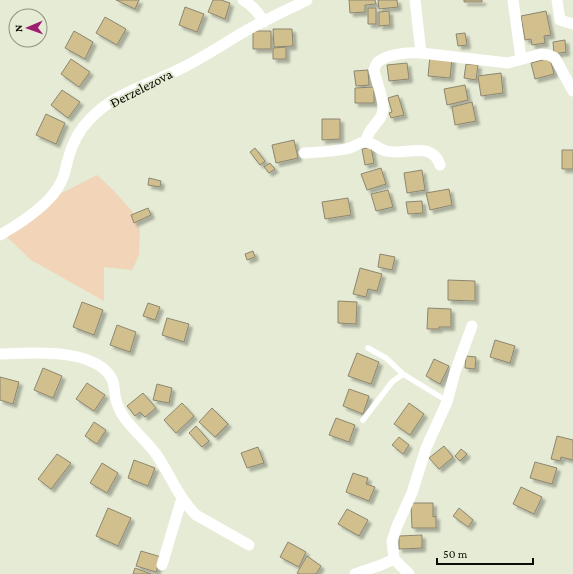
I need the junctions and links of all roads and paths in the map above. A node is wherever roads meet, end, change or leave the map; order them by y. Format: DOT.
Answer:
graph roads {
  1 [pos="243,0"];
  2 [pos="307,0"];
  3 [pos="415,0"];
  4 [pos="513,0"];
  5 [pos="557,0"];
  6 [pos="264,22"];
  7 [pos="573,24"];
  8 [pos="421,53"];
  9 [pos="521,60"];
  10 [pos="573,91"];
  11 [pos="366,142"];
  12 [pos="304,153"];
  13 [pos="440,165"];
  14 [pos="0,235"];
  15 [pos="472,326"];
  16 [pos="368,348"];
  17 [pos="0,354"];
  18 [pos="403,374"];
  19 [pos="448,402"];
  20 [pos="364,420"];
  21 [pos="182,498"];
  22 [pos="249,545"];
  23 [pos="394,559"];
  24 [pos="162,565"];
  25 [pos="355,574"];
  26 [pos="409,574"];
  1 -- 6 [label="street"];
  2 -- 6 [label="street, Đerzelezova"];
  3 -- 8 [label="street"];
  4 -- 9 [label="street"];
  5 -- 7 [label="street"];
  6 -- 14 [label="street, Đerzelezova"];
  8 -- 9 [label="street"];
  8 -- 11 [label="street"];
  9 -- 10 [label="street"];
  11 -- 12 [label="street"];
  11 -- 13 [label="street"];
  15 -- 19 [label="street"];
  16 -- 18 [label="lane"];
  17 -- 21 [label="street"];
  18 -- 19 [label="lane"];
  18 -- 20 [label="lane"];
  19 -- 23 [label="street"];
  21 -- 22 [label="street"];
  21 -- 24 [label="street"];
  23 -- 25 [label="street"];
  23 -- 26 [label="street"];
}
